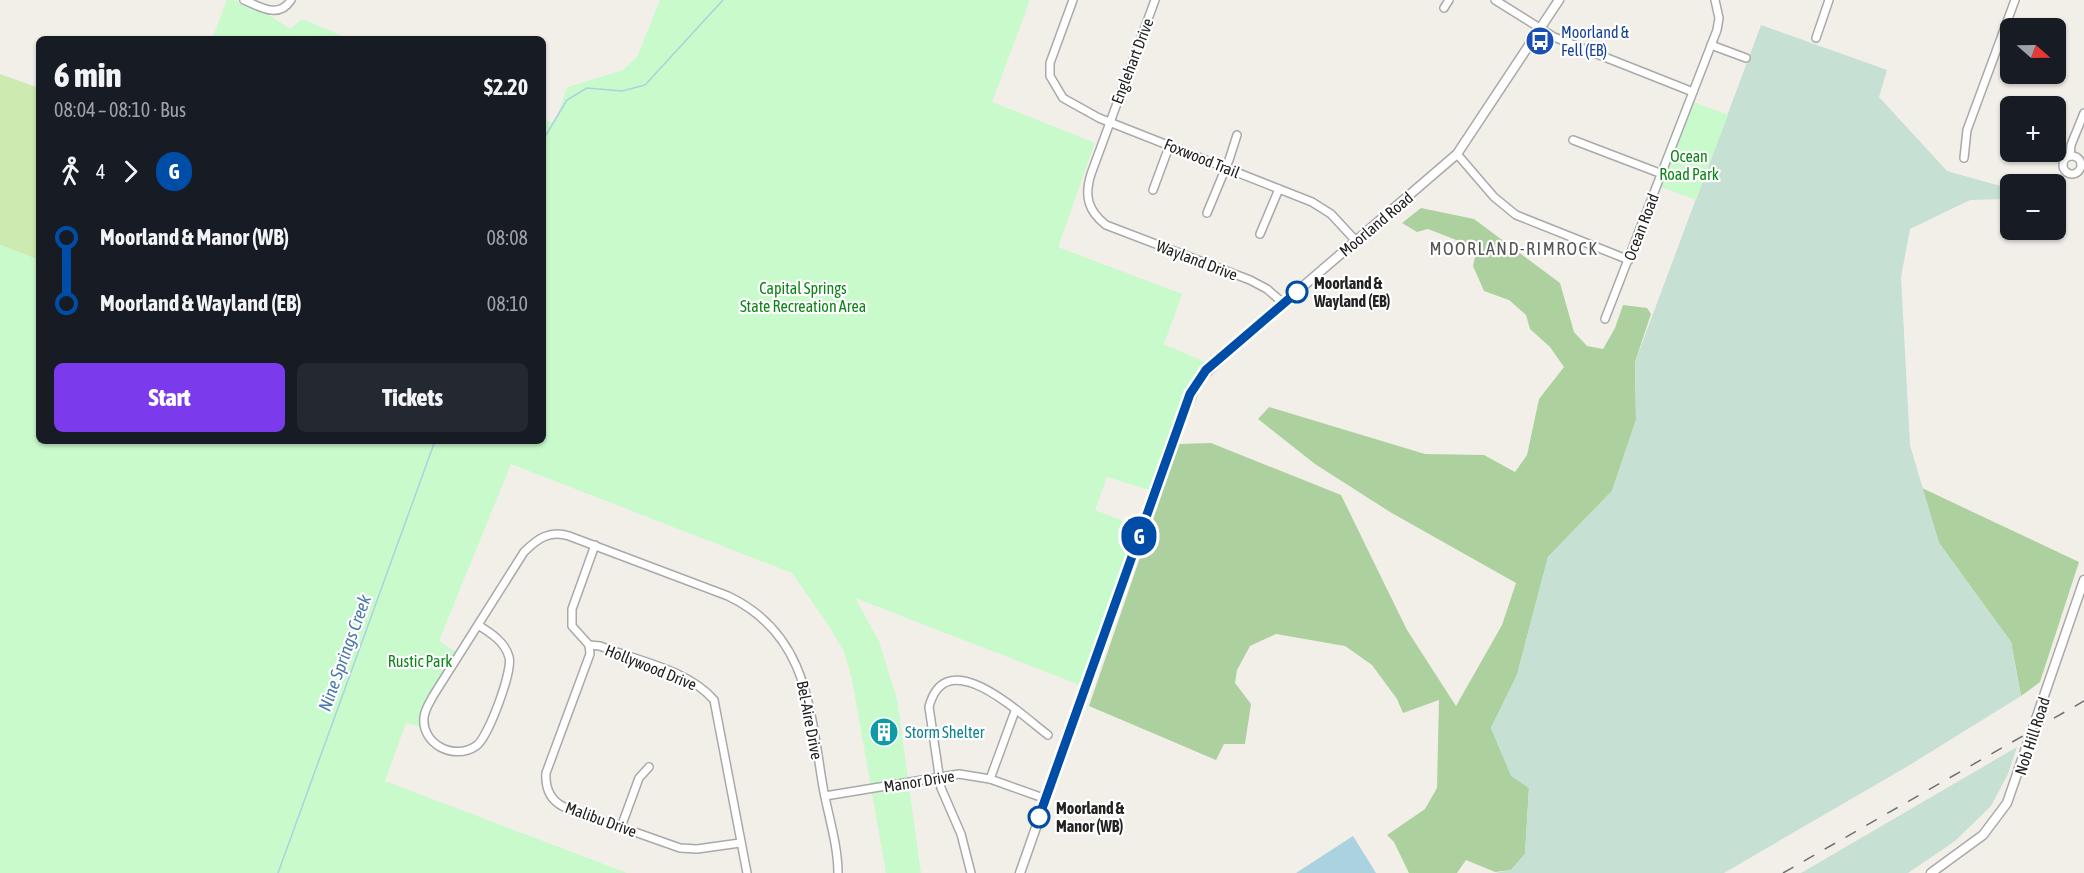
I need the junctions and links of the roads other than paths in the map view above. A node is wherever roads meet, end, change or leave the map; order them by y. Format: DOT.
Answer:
graph roads {
  1 [pos="244,0"];
  2 [pos="291,0"];
  3 [pos="1073,0"];
  4 [pos="1155,0"];
  5 [pos="1449,0"];
  6 [pos="1495,0"];
  7 [pos="1559,0"];
  8 [pos="1715,0"];
  9 [pos="1830,0"];
  10 [pos="2015,0"];
  11 [pos="1444,8"];
  12 [pos="1540,30"];
  13 [pos="1816,38"];
  14 [pos="1711,45"];
  15 [pos="1746,58"];
  16 [pos="1693,92"];
  17 [pos="2084,112"];
  18 [pos="1109,121"];
  19 [pos="1237,135"];
  20 [pos="1573,140"];
  21 [pos="1170,144"];
  22 [pos="1457,154"];
  23 [pos="2070,156"];
  24 [pos="1964,158"];
  25 [pos="1225,167"];
  26 [pos="1662,174"];
  27 [pos="1279,189"];
  28 [pos="1153,190"];
  29 [pos="1207,213"];
  30 [pos="1106,225"];
  31 [pos="1260,234"];
  32 [pos="1356,241"];
  33 [pos="1629,260"];
  34 [pos="1283,303"];
  35 [pos="1605,319"];
  36 [pos="595,544"];
  37 [pos="2084,580"];
  38 [pos="478,625"];
  39 [pos="589,645"];
  40 [pos="1015,711"];
  41 [pos="1048,735"];
  42 [pos="649,767"];
  43 [pos="939,777"];
  44 [pos="990,779"];
  45 [pos="825,796"];
  46 [pos="1046,799"];
  47 [pos="621,827"];
  48 [pos="740,843"];
  49 [pos="1943,870"];
  50 [pos="747,873"];
  51 [pos="838,873"];
  52 [pos="970,873"];
  53 [pos="1020,873"];
  54 [pos="1931,873"];
  1 -- 2 [label="street"];
  3 -- 18 [label="street, Foxwood Trail"];
  4 -- 18 [label="street, Englehart Drive"];
  5 -- 11 [label="street"];
  6 -- 12 [label="street"];
  7 -- 12 [label="street, Moorland Road"];
  8 -- 14 [label="street, Ocean Road"];
  9 -- 13 [label="street"];
  10 -- 24 [label="street"];
  12 -- 16 [label="street"];
  12 -- 22 [label="street, Moorland Road"];
  14 -- 15 [label="street"];
  14 -- 16 [label="street, Ocean Road"];
  16 -- 26 [label="street, Ocean Road"];
  17 -- 23 [label="street"];
  18 -- 21 [label="street, Foxwood Trail"];
  18 -- 30 [label="street, Englehart Drive"];
  19 -- 25 [label="street"];
  20 -- 26 [label="street"];
  21 -- 25 [label="street, Foxwood Trail"];
  21 -- 28 [label="street"];
  22 -- 32 [label="street, Moorland Road"];
  22 -- 33 [label="street"];
  25 -- 27 [label="street, Foxwood Trail"];
  25 -- 29 [label="street"];
  26 -- 33 [label="street, Ocean Road"];
  27 -- 31 [label="street"];
  27 -- 32 [label="street, Foxwood Trail"];
  30 -- 34 [label="street, Wayland Drive"];
  32 -- 34 [label="street, Moorland Road"];
  33 -- 35 [label="street, Ocean Road"];
  34 -- 46 [label="street, Moorland Road"];
  36 -- 38 [label="street, Bel-Aire Drive"];
  36 -- 39 [label="street, Hollywood Drive"];
  36 -- 45 [label="street, Bel-Aire Drive"];
  37 -- 49 [label="street, Nob Hill Road"];
  38 -- 38 [label="street, Bel-Aire Drive"];
  39 -- 47 [label="street, Malibu Drive"];
  39 -- 48 [label="street, Hollywood Drive"];
  40 -- 41 [label="street"];
  40 -- 43 [label="street"];
  40 -- 44 [label="street"];
  42 -- 47 [label="street"];
  43 -- 44 [label="street, Manor Drive"];
  43 -- 45 [label="street, Manor Drive"];
  43 -- 52 [label="street"];
  44 -- 46 [label="street, Manor Drive"];
  45 -- 51 [label="street, Bel-Aire Drive"];
  46 -- 53 [label="street, Moorland Road"];
  47 -- 48 [label="street, Malibu Drive"];
  48 -- 50 [label="street, Hollywood Drive"];
  49 -- 54 [label="street, Nob Hill Road"];
}
